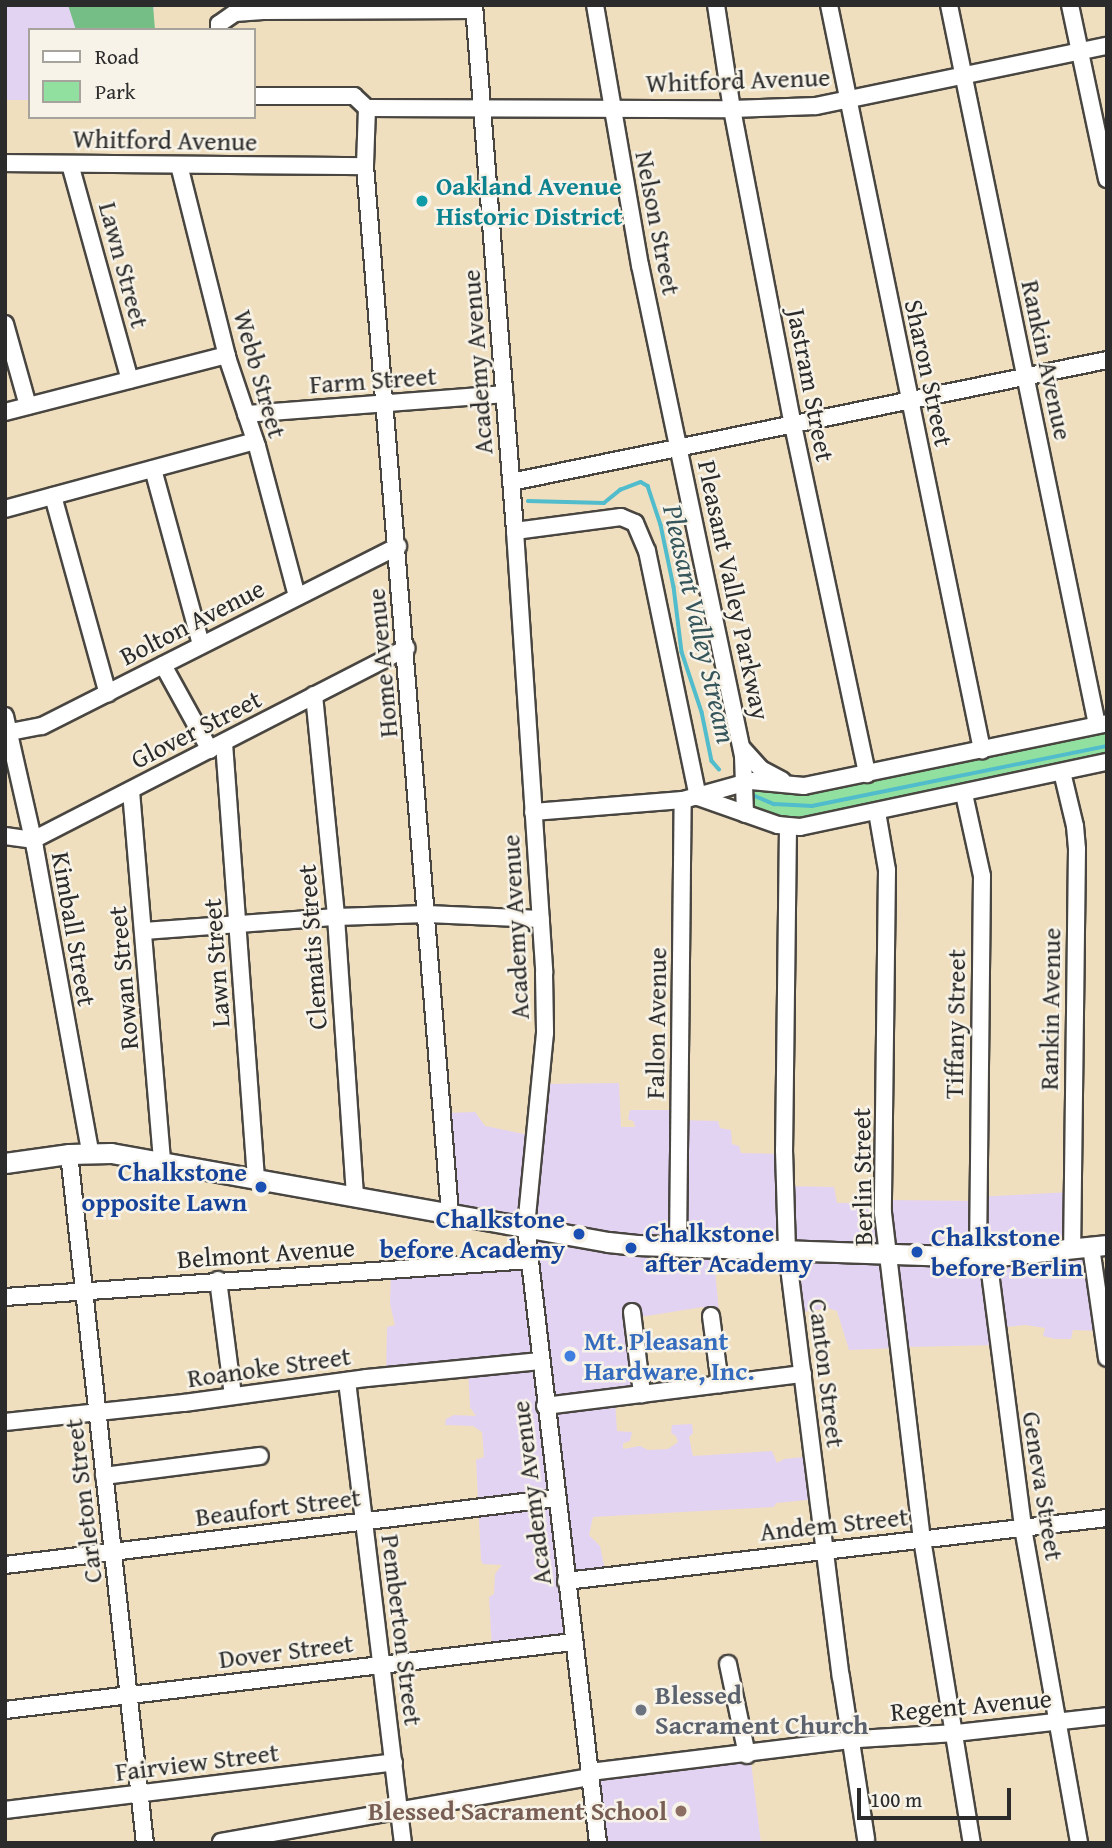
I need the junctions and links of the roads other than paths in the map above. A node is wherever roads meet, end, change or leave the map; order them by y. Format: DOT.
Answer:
graph roads {
  1 [pos="595,5"];
  2 [pos="716,5"];
  3 [pos="829,5"];
  4 [pos="949,5"];
  5 [pos="1070,5"];
  6 [pos="474,8"];
  7 [pos="219,28"];
  8 [pos="1107,46"];
  9 [pos="1080,52"];
  10 [pos="964,76"];
  11 [pos="256,96"];
  12 [pos="848,100"];
  13 [pos="366,108"];
  14 [pos="482,109"];
  15 [pos="611,109"];
  16 [pos="732,109"];
  17 [pos="5,163"];
  18 [pos="71,164"];
  19 [pos="179,165"];
  20 [pos="365,166"];
  21 [pos="1107,179"];
  22 [pos="5,324"];
  23 [pos="227,355"];
  24 [pos="1107,360"];
  25 [pos="1026,377"];
  26 [pos="130,380"];
  27 [pos="504,394"];
  28 [pos="911,400"];
  29 [pos="386,404"];
  30 [pos="28,406"];
  31 [pos="5,412"];
  32 [pos="246,414"];
  33 [pos="793,425"];
  34 [pos="255,441"];
  35 [pos="680,448"];
  36 [pos="153,469"];
  37 [pos="511,482"];
  38 [pos="53,496"];
  39 [pos="5,509"];
  40 [pos="515,531"];
  41 [pos="398,546"];
  42 [pos="297,596"];
  43 [pos="201,645"];
  44 [pos="406,648"];
  45 [pos="163,665"];
  46 [pos="108,694"];
  47 [pos="314,695"];
  48 [pos="5,716"];
  49 [pos="1102,724"];
  50 [pos="8,733"];
  51 [pos="741,746"];
  52 [pos="217,747"];
  53 [pos="982,750"];
  54 [pos="1107,762"];
  55 [pos="1062,772"];
  56 [pos="867,774"];
  57 [pos="744,782"];
  58 [pos="794,785"];
  59 [pos="131,790"];
  60 [pos="964,794"];
  61 [pos="691,799"];
  62 [pos="533,812"];
  63 [pos="877,812"];
  64 [pos="745,814"];
  65 [pos="788,827"];
  66 [pos="5,836"];
  67 [pos="33,840"];
  68 [pos="427,914"];
  69 [pos="336,917"];
  70 [pos="541,919"];
  71 [pos="238,924"];
  72 [pos="144,931"];
  73 [pos="90,1152"];
  74 [pos="69,1154"];
  75 [pos="162,1161"];
  76 [pos="5,1163"];
  77 [pos="256,1181"];
  78 [pos="355,1197"];
  79 [pos="450,1214"];
  80 [pos="526,1227"];
  81 [pos="678,1247"];
  82 [pos="1090,1247"];
  83 [pos="787,1252"];
  84 [pos="887,1254"];
  85 [pos="983,1257"];
  86 [pos="530,1260"];
  87 [pos="219,1280"];
  88 [pos="82,1291"];
  89 [pos="5,1297"];
  90 [pos="632,1312"];
  91 [pos="711,1315"];
  92 [pos="1107,1358"];
  93 [pos="540,1361"];
  94 [pos="803,1374"];
  95 [pos="347,1381"];
  96 [pos="720,1384"];
  97 [pos="642,1394"];
  98 [pos="233,1395"];
  99 [pos="545,1406"];
  100 [pos="97,1412"];
  101 [pos="5,1422"];
  102 [pos="260,1456"];
  103 [pos="104,1476"];
  104 [pos="557,1498"];
  105 [pos="1107,1518"];
  106 [pos="365,1521"];
  107 [pos="1023,1528"];
  108 [pos="922,1539"];
  109 [pos="825,1550"];
  110 [pos="113,1551"];
  111 [pos="5,1565"];
  112 [pos="566,1581"];
  113 [pos="573,1642"];
  114 [pos="727,1664"];
  115 [pos="383,1665"];
  116 [pos="128,1695"];
  117 [pos="5,1710"];
  118 [pos="1107,1716"];
  119 [pos="1056,1722"];
  120 [pos="956,1733"];
  121 [pos="852,1741"];
  122 [pos="747,1755"];
  123 [pos="394,1762"];
  124 [pos="590,1775"];
  125 [pos="139,1793"];
  126 [pos="5,1810"];
  127 [pos="400,1813"];
  128 [pos="866,1839"];
  129 [pos="221,1842"];
  130 [pos="145,1843"];
  131 [pos="403,1843"];
  132 [pos="598,1843"];
  133 [pos="972,1843"];
  134 [pos="1079,1843"];
  1 -- 15 [label="street, Nelson Street"];
  2 -- 16 [label="street, Jastram Street"];
  3 -- 12 [label="street, Sharon Street"];
  4 -- 10 [label="street, Rankin Avenue"];
  5 -- 9 [label="street"];
  6 -- 7 [label="street"];
  6 -- 14 [label="street, Academy Avenue"];
  8 -- 9 [label="street, Whitford Avenue"];
  9 -- 10 [label="street, Whitford Avenue"];
  9 -- 21 [label="street"];
  10 -- 12 [label="street, Whitford Avenue"];
  10 -- 25 [label="street, Rankin Avenue"];
  11 -- 13 [label="street"];
  12 -- 16 [label="street, Whitford Avenue"];
  12 -- 28 [label="street, Sharon Street"];
  13 -- 14 [label="street, Whitford Avenue"];
  13 -- 20 [label="street, Home Avenue"];
  14 -- 15 [label="street, Whitford Avenue"];
  14 -- 27 [label="street, Academy Avenue"];
  15 -- 16 [label="street, Whitford Avenue"];
  15 -- 35 [label="street, Nelson Street"];
  16 -- 33 [label="street, Jastram Street"];
  17 -- 18 [label="street, Whitford Avenue"];
  18 -- 19 [label="street, Whitford Avenue"];
  18 -- 26 [label="street, Lawn Street"];
  19 -- 20 [label="street, Whitford Avenue"];
  19 -- 23 [label="street, Webb Street"];
  20 -- 29 [label="street, Home Avenue"];
  22 -- 30 [label="street"];
  23 -- 26 [label="street"];
  23 -- 32 [label="street, Webb Street"];
  24 -- 25 [label="street"];
  25 -- 28 [label="street"];
  25 -- 49 [label="street, Rankin Avenue"];
  26 -- 30 [label="street"];
  27 -- 29 [label="street, Farm Street"];
  27 -- 37 [label="street, Academy Avenue"];
  28 -- 33 [label="street"];
  28 -- 53 [label="street, Sharon Street"];
  29 -- 32 [label="street, Farm Street"];
  29 -- 41 [label="street, Home Avenue"];
  30 -- 31 [label="street"];
  32 -- 34 [label="street, Webb Street"];
  33 -- 35 [label="street"];
  33 -- 56 [label="street, Jastram Street"];
  34 -- 36 [label="street"];
  34 -- 42 [label="street, Webb Street"];
  35 -- 37 [label="street, Pleasant Valley Parkway"];
  35 -- 51 [label="street, Pleasant Valley Parkway"];
  36 -- 38 [label="street"];
  36 -- 43 [label="street"];
  37 -- 40 [label="street, Academy Avenue"];
  38 -- 39 [label="street"];
  38 -- 46 [label="street"];
  40 -- 61 [label="street"];
  40 -- 62 [label="street, Academy Avenue"];
  41 -- 42 [label="street, Bolton Avenue"];
  41 -- 44 [label="street, Home Avenue"];
  42 -- 43 [label="street, Bolton Avenue"];
  43 -- 45 [label="street, Bolton Avenue"];
  44 -- 47 [label="street, Glover Street"];
  44 -- 68 [label="street, Home Avenue"];
  45 -- 46 [label="street, Bolton Avenue"];
  45 -- 52 [label="street, Lawn Street"];
  46 -- 50 [label="street, Bolton Avenue"];
  47 -- 52 [label="street, Glover Street"];
  47 -- 69 [label="street, Clematis Street"];
  48 -- 50 [label="street, Kimball Street"];
  49 -- 53 [label="street"];
  50 -- 67 [label="street, Kimball Street"];
  51 -- 57 [label="street, Pleasant Valley Parkway"];
  51 -- 58 [label="street, Pleasant Valley Parkway"];
  52 -- 59 [label="street, Glover Street"];
  52 -- 71 [label="street, Lawn Street"];
  53 -- 56 [label="street"];
  54 -- 55 [label="street"];
  55 -- 60 [label="street"];
  55 -- 82 [label="street, Rankin Avenue"];
  56 -- 58 [label="street"];
  57 -- 58 [label="street"];
  57 -- 61 [label="street"];
  57 -- 64 [label="street, Pleasant Valley Parkway"];
  59 -- 67 [label="street, Glover Street"];
  59 -- 72 [label="street, Rowan Street"];
  60 -- 63 [label="street"];
  60 -- 85 [label="street, Tiffany Street"];
  61 -- 62 [label="street"];
  61 -- 64 [label="street"];
  61 -- 81 [label="street, Fallon Avenue"];
  62 -- 70 [label="street, Academy Avenue"];
  63 -- 65 [label="street"];
  63 -- 84 [label="street, Berlin Street"];
  64 -- 65 [label="street"];
  65 -- 83 [label="street, Canton Street"];
  66 -- 67 [label="street"];
  67 -- 73 [label="street, Kimball Street"];
  68 -- 69 [label="street"];
  68 -- 70 [label="street"];
  68 -- 79 [label="street, Home Avenue"];
  69 -- 71 [label="street"];
  69 -- 78 [label="street, Clematis Street"];
  70 -- 80 [label="street, Academy Avenue"];
  71 -- 72 [label="street"];
  71 -- 77 [label="street, Lawn Street"];
  72 -- 75 [label="street, Rowan Street"];
  73 -- 74 [label="main road"];
  73 -- 75 [label="main road"];
  74 -- 76 [label="main road"];
  74 -- 88 [label="street, Carleton Street"];
  75 -- 77 [label="main road"];
  77 -- 78 [label="main road"];
  78 -- 79 [label="main road"];
  79 -- 80 [label="main road"];
  80 -- 81 [label="main road"];
  80 -- 86 [label="street, Academy Avenue"];
  81 -- 83 [label="main road"];
  82 -- 85 [label="main road"];
  82 -- 92 [label="street, Rankin Avenue"];
  83 -- 84 [label="main road"];
  83 -- 94 [label="street, Canton Street"];
  84 -- 85 [label="main road"];
  84 -- 108 [label="street, Berlin Street"];
  85 -- 107 [label="street, Geneva Street"];
  86 -- 87 [label="street, Belmont Avenue"];
  86 -- 93 [label="street, Academy Avenue"];
  87 -- 88 [label="street, Belmont Avenue"];
  87 -- 98 [label="street"];
  88 -- 89 [label="street, Belmont Avenue"];
  88 -- 100 [label="street, Carleton Street"];
  90 -- 97 [label="street"];
  91 -- 96 [label="street"];
  93 -- 95 [label="street, Roanoke Street"];
  93 -- 99 [label="street, Academy Avenue"];
  94 -- 96 [label="street"];
  94 -- 109 [label="street, Canton Street"];
  95 -- 98 [label="street, Roanoke Street"];
  95 -- 106 [label="street, Pemberton Street"];
  96 -- 97 [label="street"];
  97 -- 99 [label="street"];
  98 -- 100 [label="street, Roanoke Street"];
  99 -- 104 [label="street, Academy Avenue"];
  100 -- 101 [label="street, Roanoke Street"];
  100 -- 103 [label="street, Carleton Street"];
  102 -- 103 [label="street"];
  103 -- 110 [label="street, Carleton Street"];
  104 -- 106 [label="street, Beaufort Street"];
  104 -- 112 [label="street, Academy Avenue"];
  105 -- 107 [label="street, Andem Street"];
  106 -- 110 [label="street, Beaufort Street"];
  106 -- 115 [label="street, Pemberton Street"];
  107 -- 108 [label="street, Andem Street"];
  107 -- 119 [label="street, Geneva Street"];
  108 -- 109 [label="street, Andem Street"];
  108 -- 120 [label="street, Berlin Street"];
  109 -- 112 [label="street, Andem Street"];
  109 -- 121 [label="street, Canton Street"];
  110 -- 111 [label="street, Beaufort Street"];
  110 -- 116 [label="street, Carleton Street"];
  112 -- 113 [label="street, Academy Avenue"];
  113 -- 115 [label="street, Dover Street"];
  113 -- 124 [label="street, Academy Avenue"];
  114 -- 122 [label="street"];
  115 -- 116 [label="street, Dover Street"];
  115 -- 123 [label="street, Pemberton Street"];
  116 -- 117 [label="street, Dover Street"];
  116 -- 125 [label="street, Carleton Street"];
  118 -- 119 [label="street, Regent Avenue"];
  119 -- 120 [label="street, Regent Avenue"];
  119 -- 134 [label="street, Geneva Street"];
  120 -- 121 [label="street, Regent Avenue"];
  120 -- 133 [label="street, Berlin Street"];
  121 -- 122 [label="street, Regent Avenue"];
  121 -- 128 [label="street, Canton Street"];
  122 -- 124 [label="street, Regent Avenue"];
  123 -- 125 [label="street, Fairview Street"];
  123 -- 127 [label="street, Pemberton Street"];
  124 -- 127 [label="street, Regent Avenue"];
  124 -- 132 [label="street, Academy Avenue"];
  125 -- 126 [label="street, Fairview Street"];
  125 -- 130 [label="street, Carleton Street"];
  127 -- 129 [label="street, Regent Avenue"];
  127 -- 131 [label="street, Pemberton Street"];
}
